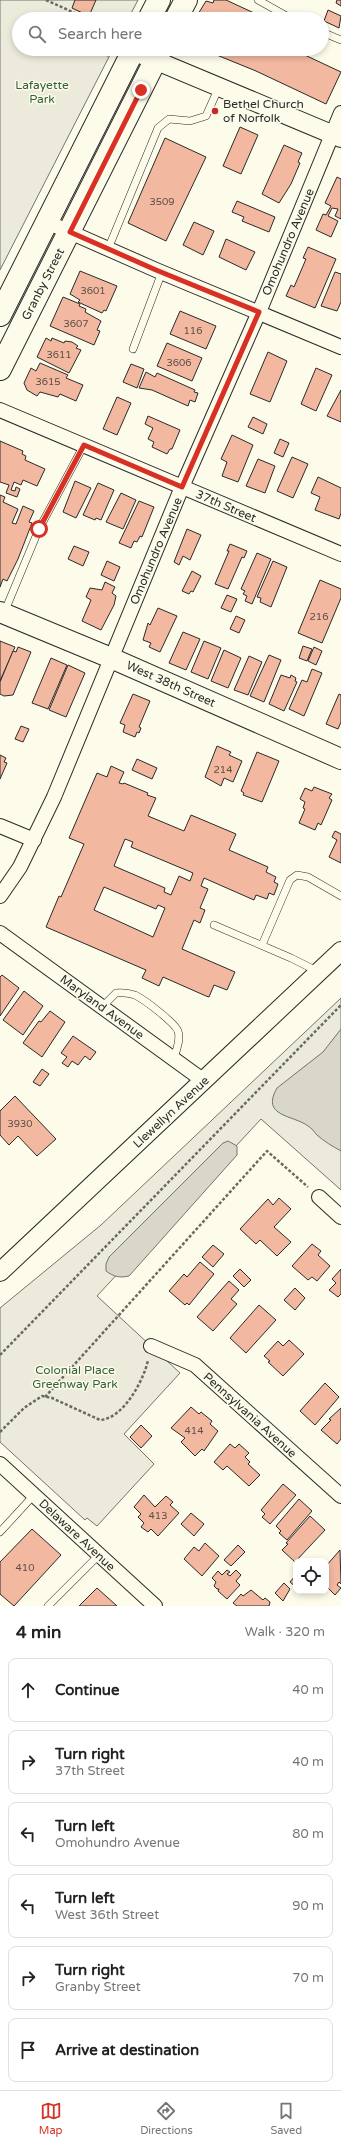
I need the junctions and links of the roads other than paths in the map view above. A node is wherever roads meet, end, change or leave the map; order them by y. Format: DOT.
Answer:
graph roads {
  1 [pos="159,0"];
  2 [pos="186,0"];
  3 [pos="258,0"];
  4 [pos="153,12"];
  5 [pos="180,12"];
  6 [pos="279,12"];
  7 [pos="329,35"];
  8 [pos="341,40"];
  9 [pos="131,56"];
  10 [pos="158,56"];
  11 [pos="160,56"];
  12 [pos="219,87"];
  13 [pos="341,114"];
  14 [pos="337,136"];
  15 [pos="47,222"];
  16 [pos="70,232"];
  17 [pos="108,249"];
  18 [pos="162,272"];
  19 [pos="259,312"];
  20 [pos="0,315"];
  21 [pos="341,347"];
  22 [pos="133,350"];
  23 [pos="0,369"];
  24 [pos="0,410"];
  25 [pos="84,445"];
  26 [pos="182,487"];
  27 [pos="341,554"];
  28 [pos="2,613"];
  29 [pos="111,658"];
  30 [pos="341,759"];
  31 [pos="0,826"];
  32 [pos="34,840"];
  33 [pos="0,896"];
  34 [pos="341,896"];
  35 [pos="214,925"];
  36 [pos="0,933"];
  37 [pos="262,945"];
  38 [pos="341,951"];
  39 [pos="319,972"];
  40 [pos="102,1007"];
  41 [pos="174,1059"];
  42 [pos="204,1081"];
  43 [pos="319,1197"];
  44 [pos="341,1217"];
  45 [pos="0,1272"];
  46 [pos="151,1346"];
  47 [pos="0,1464"];
  48 [pos="34,1496"];
  49 [pos="341,1496"];
  50 [pos="1,1530"];
  51 [pos="99,1555"];
  52 [pos="48,1606"];
  53 [pos="155,1606"];
  1 -- 4 [label="main road"];
  2 -- 5 [label="main road"];
  3 -- 6 [label="lane"];
  7 -- 8 [label="lane"];
  9 -- 15 [label="main road, Granby Street"];
  10 -- 16 [label="main road, Granby Street"];
  11 -- 12 [label="street"];
  12 -- 14 [label="street"];
  12 -- 17 [label="lane"];
  13 -- 14 [label="street, Omohundro Avenue"];
  14 -- 19 [label="street, Omohundro Avenue"];
  15 -- 16 [label="street"];
  15 -- 20 [label="main road, Granby Street"];
  16 -- 17 [label="street"];
  16 -- 23 [label="main road, Granby Street"];
  17 -- 18 [label="street"];
  18 -- 19 [label="street"];
  18 -- 22 [label="lane"];
  19 -- 21 [label="street"];
  19 -- 26 [label="street, Omohundro Avenue"];
  24 -- 25 [label="street, 37th Street"];
  25 -- 26 [label="street, 37th Street"];
  25 -- 28 [label="lane"];
  26 -- 27 [label="street, 37th Street"];
  26 -- 29 [label="street, Omohundro Avenue"];
  28 -- 29 [label="main road, West 38th Street"];
  29 -- 30 [label="main road, West 38th Street"];
  29 -- 32 [label="street, Omohundro Avenue"];
  31 -- 32 [label="street"];
  32 -- 33 [label="street, Omohundro Avenue"];
  34 -- 37 [label="lane"];
  35 -- 37 [label="lane"];
  36 -- 40 [label="street, Maryland Avenue"];
  37 -- 39 [label="lane"];
  38 -- 39 [label="street, Llewellyn Avenue"];
  39 -- 42 [label="street, Llewellyn Avenue"];
  40 -- 41 [label="street, Maryland Avenue"];
  40 -- 41 [label="lane"];
  41 -- 42 [label="street, Maryland Avenue"];
  42 -- 45 [label="street, Llewellyn Avenue"];
  43 -- 44 [label="street"];
  46 -- 49 [label="street, Pennsylvania Avenue"];
  47 -- 48 [label="street, Delaware Avenue"];
  48 -- 50 [label="lane"];
  48 -- 51 [label="street, Delaware Avenue"];
  51 -- 52 [label="lane"];
  51 -- 53 [label="street, Delaware Avenue"];
}
